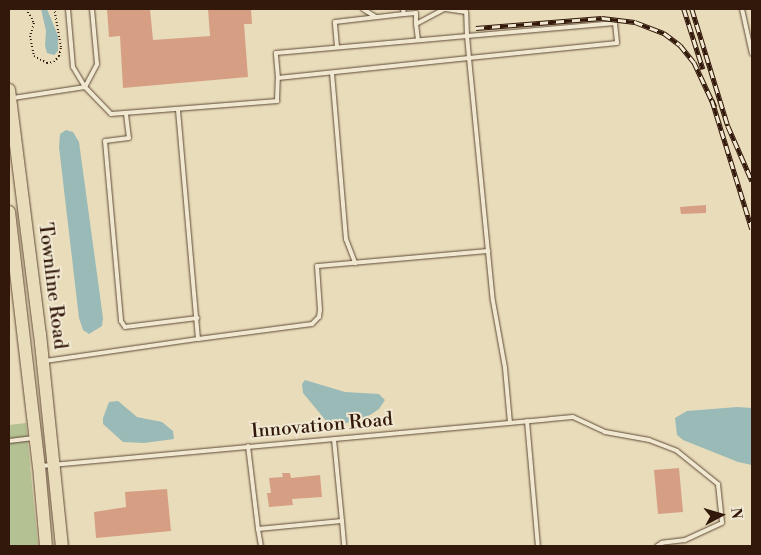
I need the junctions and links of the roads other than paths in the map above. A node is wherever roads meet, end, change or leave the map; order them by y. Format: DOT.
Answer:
graph roads {
  1 [pos="68,9"];
  2 [pos="92,9"];
  3 [pos="363,9"];
  4 [pos="403,9"];
  5 [pos="444,9"];
  6 [pos="742,9"];
  7 [pos="404,14"];
  8 [pos="376,17"];
  9 [pos="416,24"];
  10 [pos="467,36"];
  11 [pos="418,40"];
  12 [pos="337,47"];
  13 [pos="752,54"];
  14 [pos="468,58"];
  15 [pos="332,73"];
  16 [pos="278,78"];
  17 [pos="85,87"];
  18 [pos="9,95"];
  19 [pos="178,110"];
  20 [pos="126,114"];
  21 [pos="9,212"];
  22 [pos="488,251"];
  23 [pos="355,263"];
  24 [pos="32,270"];
  25 [pos="12,273"];
  26 [pos="196,318"];
  27 [pos="198,339"];
  28 [pos="43,361"];
  29 [pos="526,422"];
  30 [pos="510,423"];
  31 [pos="36,438"];
  32 [pos="334,438"];
  33 [pos="9,441"];
  34 [pos="248,446"];
  35 [pos="54,464"];
  36 [pos="39,466"];
  37 [pos="342,522"];
  38 [pos="258,528"];
  39 [pos="46,546"];
  40 [pos="62,546"];
  41 [pos="261,546"];
  42 [pos="344,546"];
  43 [pos="538,546"];
  44 [pos="658,546"];
  1 -- 17 [label="lane"];
  2 -- 17 [label="lane"];
  3 -- 8 [label="lane"];
  4 -- 7 [label="lane"];
  5 -- 9 [label="lane"];
  5 -- 10 [label="lane"];
  6 -- 13 [label="lane"];
  7 -- 8 [label="lane"];
  7 -- 9 [label="lane"];
  8 -- 12 [label="lane"];
  9 -- 11 [label="lane"];
  10 -- 11 [label="lane"];
  10 -- 14 [label="lane"];
  10 -- 14 [label="lane"];
  11 -- 12 [label="lane"];
  12 -- 16 [label="lane"];
  14 -- 15 [label="lane"];
  14 -- 22 [label="lane"];
  15 -- 16 [label="lane"];
  15 -- 23 [label="lane"];
  16 -- 19 [label="lane"];
  17 -- 18 [label="lane"];
  17 -- 20 [label="lane"];
  18 -- 24 [label="main road, Townline Road"];
  19 -- 20 [label="lane"];
  19 -- 26 [label="lane"];
  20 -- 26 [label="lane"];
  21 -- 25 [label="main road, Townline Road"];
  22 -- 23 [label="lane"];
  22 -- 30 [label="lane"];
  23 -- 27 [label="lane"];
  24 -- 25 [label="lane"];
  24 -- 28 [label="main road, Townline Road"];
  25 -- 31 [label="main road, Townline Road"];
  26 -- 27 [label="lane"];
  27 -- 28 [label="lane"];
  28 -- 35 [label="main road, Townline Road"];
  29 -- 30 [label="lane, Innovation Road"];
  29 -- 43 [label="lane"];
  29 -- 44 [label="lane, Innovation Road"];
  30 -- 32 [label="lane, Innovation Road"];
  31 -- 33 [label="lane"];
  31 -- 36 [label="main road, Townline Road"];
  32 -- 34 [label="lane, Innovation Road"];
  32 -- 37 [label="lane"];
  34 -- 35 [label="lane, Innovation Road"];
  34 -- 38 [label="lane"];
  35 -- 36 [label="lane, Innovation Road"];
  35 -- 40 [label="main road, Townline Road"];
  36 -- 39 [label="main road, Townline Road"];
  37 -- 38 [label="lane"];
  37 -- 42 [label="lane"];
  38 -- 41 [label="lane"];
}
